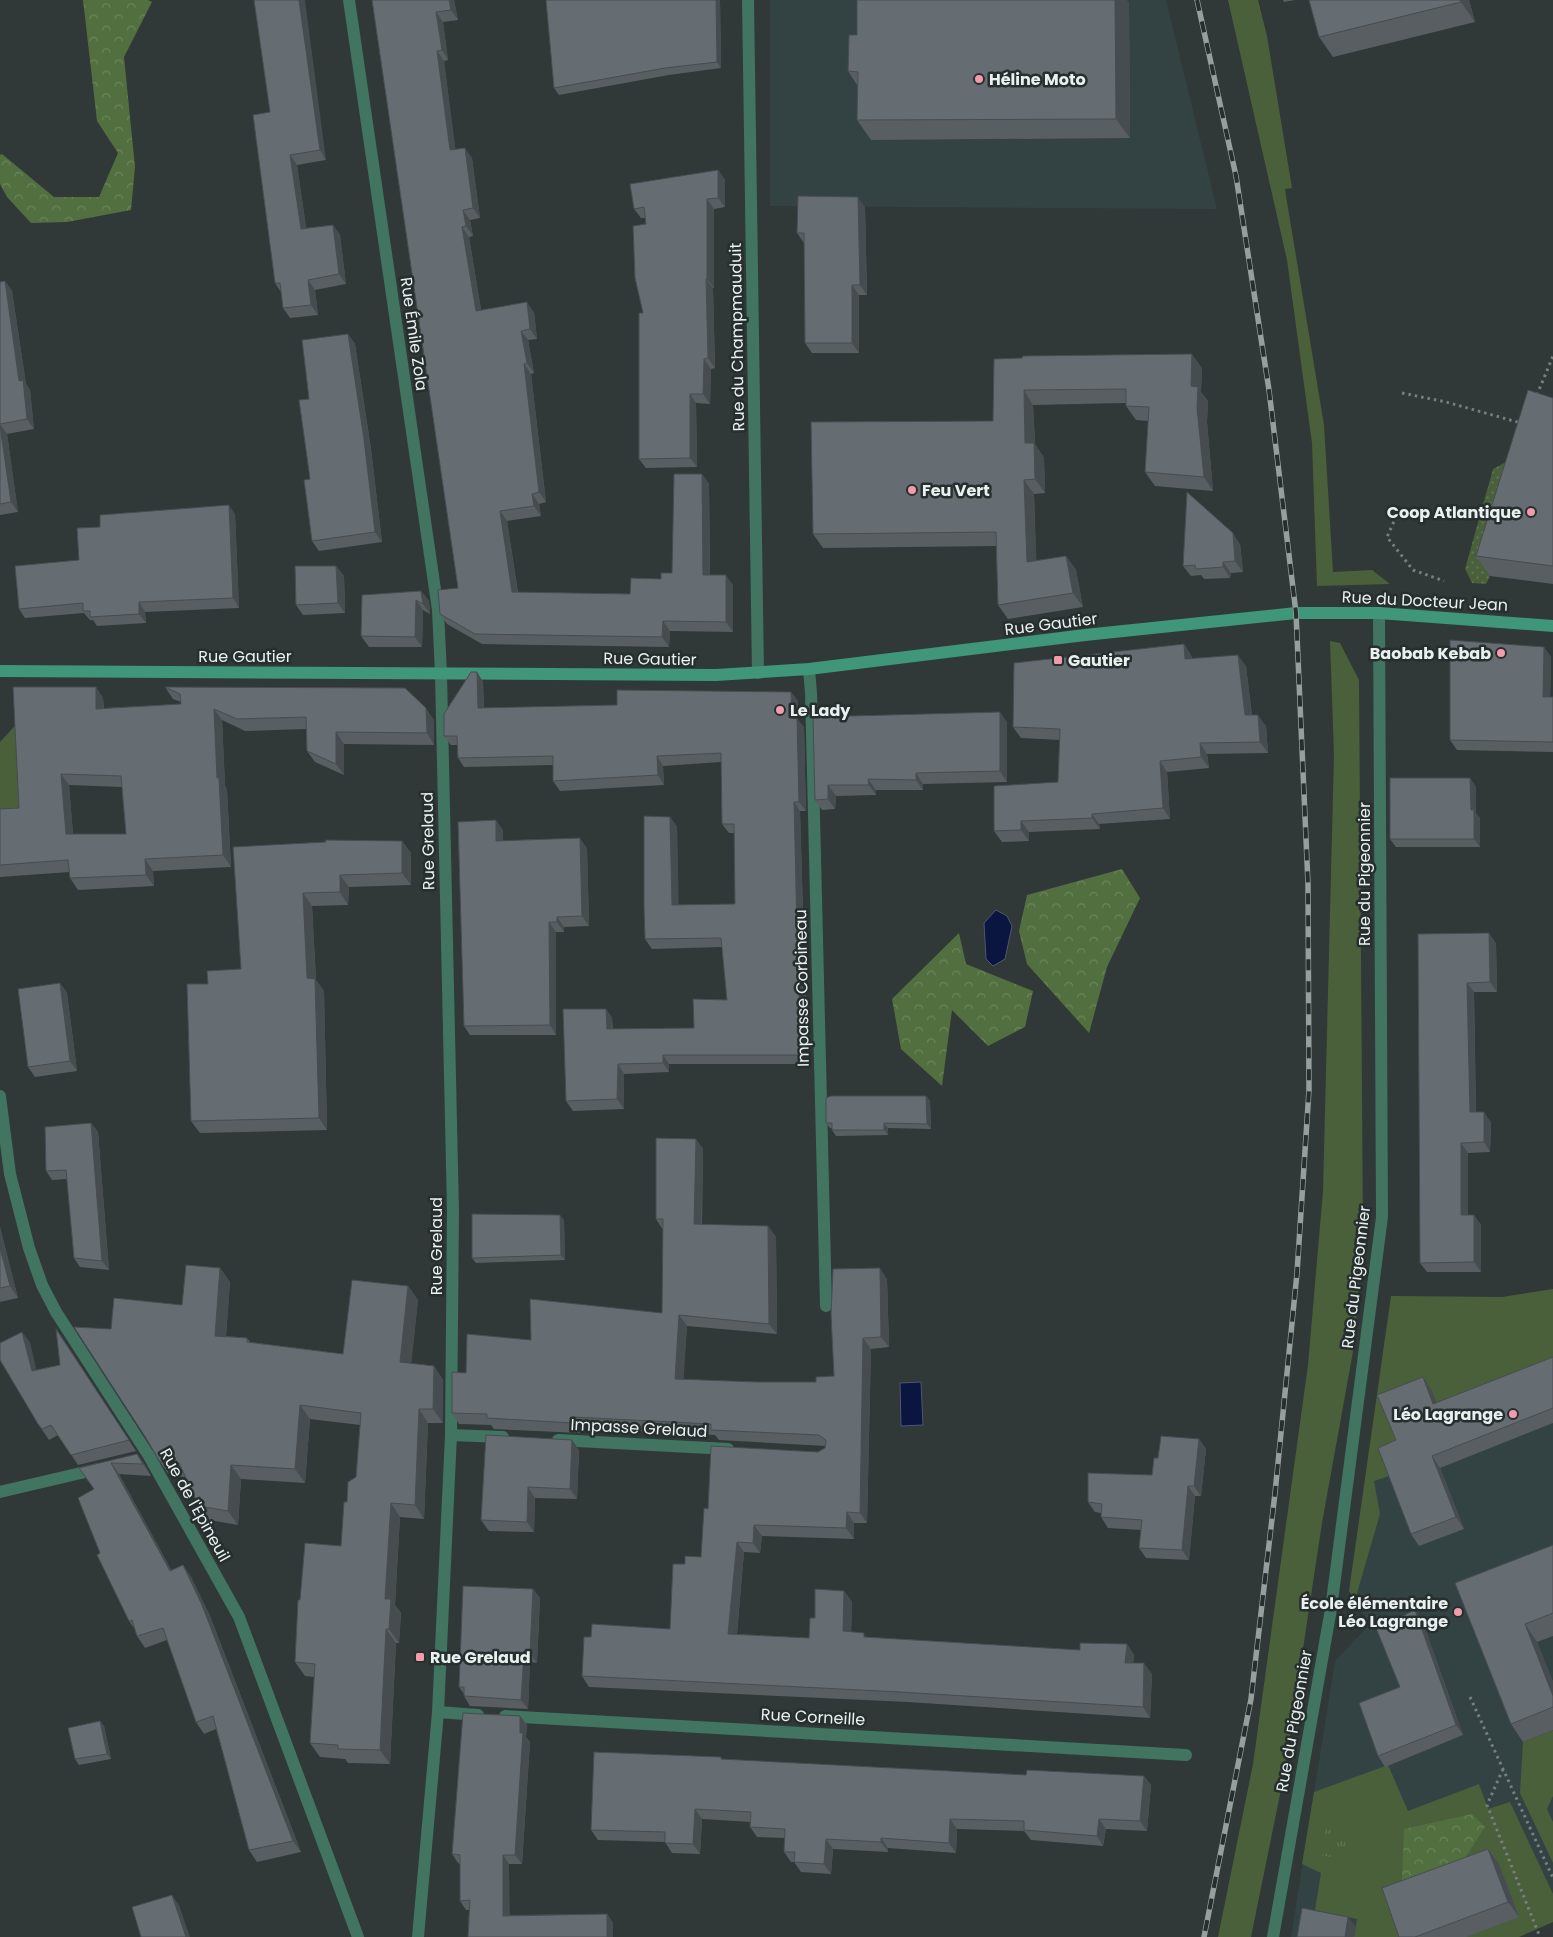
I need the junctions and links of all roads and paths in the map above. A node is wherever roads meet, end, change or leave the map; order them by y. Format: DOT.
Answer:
graph roads {
  1 [pos="348,0"];
  2 [pos="748,0"];
  3 [pos="1553,356"];
  4 [pos="1402,393"];
  5 [pos="1537,396"];
  6 [pos="1526,424"];
  7 [pos="1399,510"];
  8 [pos="1444,581"];
  9 [pos="1379,613"];
  10 [pos="1296,614"];
  11 [pos="1553,626"];
  12 [pos="809,669"];
  13 [pos="0,671"];
  14 [pos="758,673"];
  15 [pos="441,674"];
  16 [pos="0,1096"];
  17 [pos="826,1306"];
  18 [pos="451,1435"];
  19 [pos="520,1438"];
  20 [pos="549,1440"];
  21 [pos="737,1449"];
  22 [pos="112,1465"];
  23 [pos="0,1492"];
  24 [pos="1470,1697"];
  25 [pos="438,1712"];
  26 [pos="1186,1755"];
  27 [pos="1503,1769"];
  28 [pos="1553,1878"];
  29 [pos="358,1937"];
  30 [pos="418,1937"];
  31 [pos="1273,1937"];
  32 [pos="1540,1937"];
  1 -- 15 [label="street, Rue Émile Zola"];
  2 -- 14 [label="street, Rue du Champmauduit"];
  3 -- 5 [label="path"];
  4 -- 6 [label="path"];
  7 -- 8 [label="path"];
  9 -- 10 [label="street, Rue du Docteur Jean"];
  9 -- 11 [label="street, Rue du Docteur Jean"];
  9 -- 31 [label="street, Rue du Pigeonnier"];
  10 -- 12 [label="street, Rue Gautier"];
  12 -- 14 [label="street, Rue Gautier"];
  12 -- 17 [label="street, Impasse Corbineau"];
  13 -- 15 [label="street, Rue Gautier"];
  14 -- 15 [label="street, Rue Gautier"];
  15 -- 18 [label="street, Rue Grelaud"];
  16 -- 29 [label="street, Rue de l'Epineuil"];
  18 -- 19 [label="street"];
  18 -- 25 [label="street, Rue Grelaud"];
  20 -- 21 [label="street, Impasse Grelaud"];
  22 -- 23 [label="street"];
  24 -- 27 [label="path"];
  25 -- 26 [label="street, Rue Corneille"];
  25 -- 30 [label="street, Rue Grelaud"];
  27 -- 28 [label="path"];
  27 -- 32 [label="path"];
}
